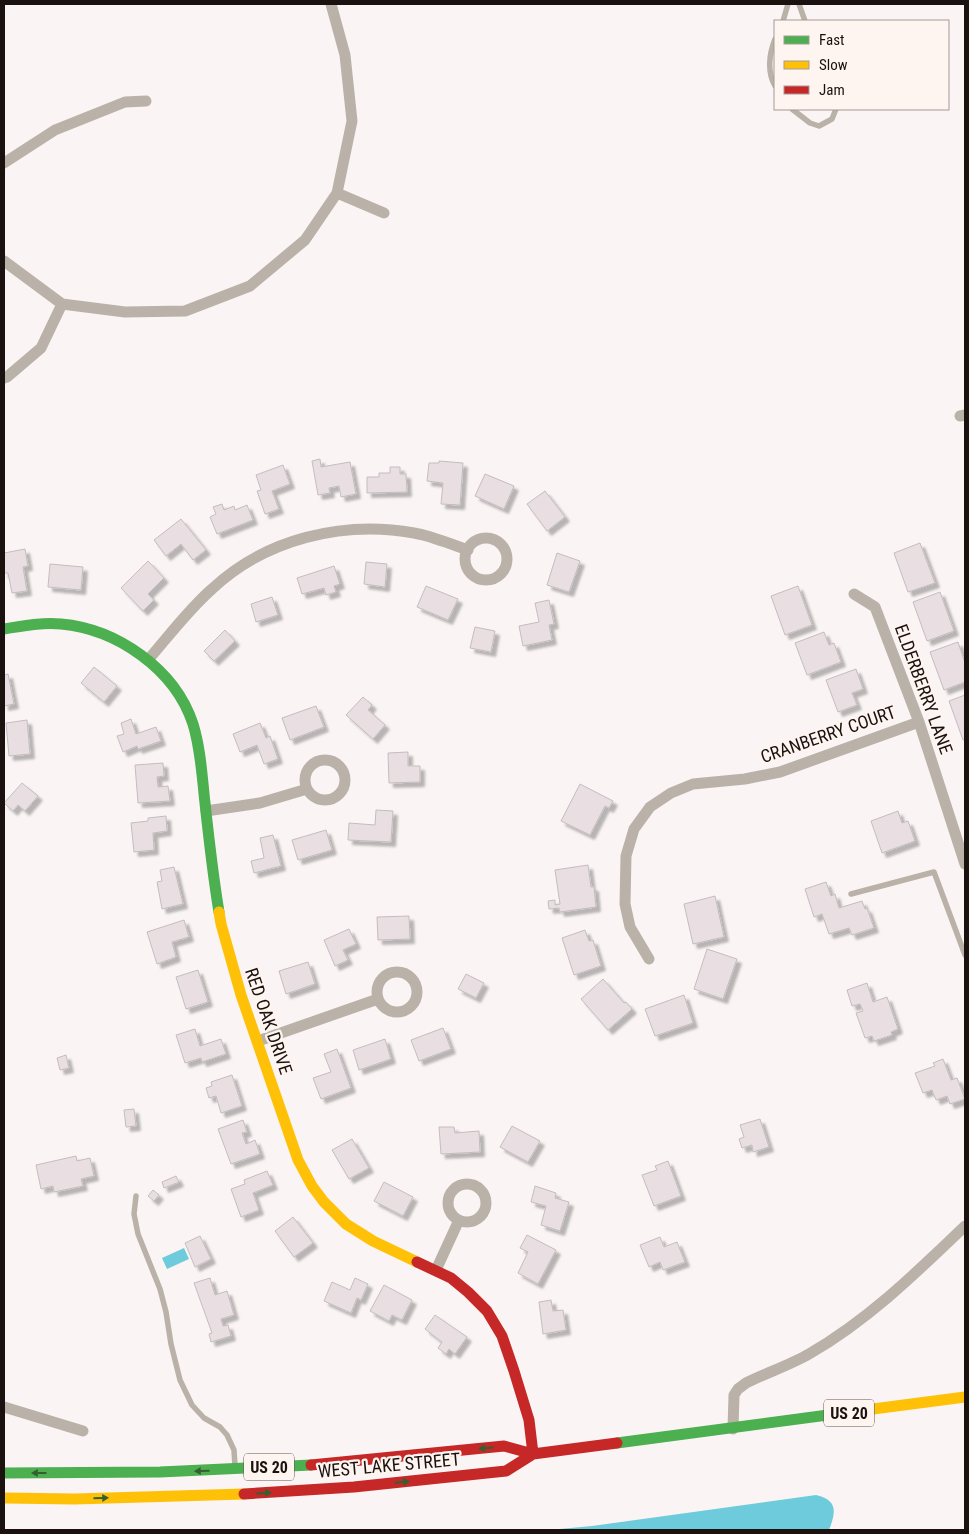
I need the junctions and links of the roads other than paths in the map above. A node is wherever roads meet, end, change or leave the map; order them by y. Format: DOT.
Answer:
graph roads {
  1 [pos="331,4"];
  2 [pos="788,4"];
  3 [pos="799,4"];
  4 [pos="783,20"];
  5 [pos="805,20"];
  6 [pos="774,41"];
  7 [pos="774,84"];
  8 [pos="146,101"];
  9 [pos="793,110"];
  10 [pos="836,110"];
  11 [pos="4,163"];
  12 [pos="337,193"];
  13 [pos="384,213"];
  14 [pos="4,261"];
  15 [pos="62,304"];
  16 [pos="4,378"];
  17 [pos="468,550"];
  18 [pos="854,594"];
  19 [pos="4,629"];
  20 [pos="148,660"];
  21 [pos="918,722"];
  22 [pos="307,789"];
  23 [pos="206,810"];
  24 [pos="965,864"];
  25 [pos="851,894"];
  26 [pos="965,956"];
  27 [pos="649,960"];
  28 [pos="378,999"];
  29 [pos="258,1041"];
  30 [pos="136,1196"];
  31 [pos="458,1220"];
  32 [pos="965,1226"];
  33 [pos="436,1270"];
  34 [pos="965,1397"];
  35 [pos="4,1407"];
  36 [pos="733,1428"];
  37 [pos="82,1432"];
  38 [pos="533,1454"];
  39 [pos="236,1469"];
  40 [pos="4,1473"];
  41 [pos="4,1500"];
  1 -- 12 [label="street"];
  2 -- 4 [label="lane"];
  3 -- 5 [label="lane"];
  6 -- 7 [label="lane"];
  8 -- 11 [label="street"];
  9 -- 10 [label="lane"];
  12 -- 13 [label="street"];
  12 -- 15 [label="street"];
  14 -- 15 [label="street"];
  15 -- 16 [label="street"];
  17 -- 20 [label="street"];
  18 -- 21 [label="street, ELDERBERRY LANE"];
  19 -- 20 [label="main road, RED OAK DRIVE"];
  20 -- 23 [label="main road, RED OAK DRIVE"];
  21 -- 24 [label="street, ELDERBERRY LANE"];
  21 -- 27 [label="street, CRANBERRY COURT"];
  22 -- 23 [label="street"];
  23 -- 29 [label="main road, RED OAK DRIVE"];
  25 -- 26 [label="lane"];
  28 -- 29 [label="street"];
  29 -- 33 [label="main road, RED OAK DRIVE"];
  30 -- 39 [label="lane"];
  31 -- 33 [label="street"];
  32 -- 36 [label="street"];
  33 -- 38 [label="main road, RED OAK DRIVE"];
  34 -- 36 [label="main road, WEST LAKE STREET / US 20"];
  35 -- 37 [label="street"];
  36 -- 38 [label="main road, WEST LAKE STREET / US 20"];
  38 -- 39 [label="main road, WEST LAKE STREET / US 20, one-way"];
  41 -- 38 [label="main road, WEST LAKE STREET / US 20, one-way"];
  39 -- 40 [label="main road, WEST LAKE STREET / US 20, one-way"];
}
